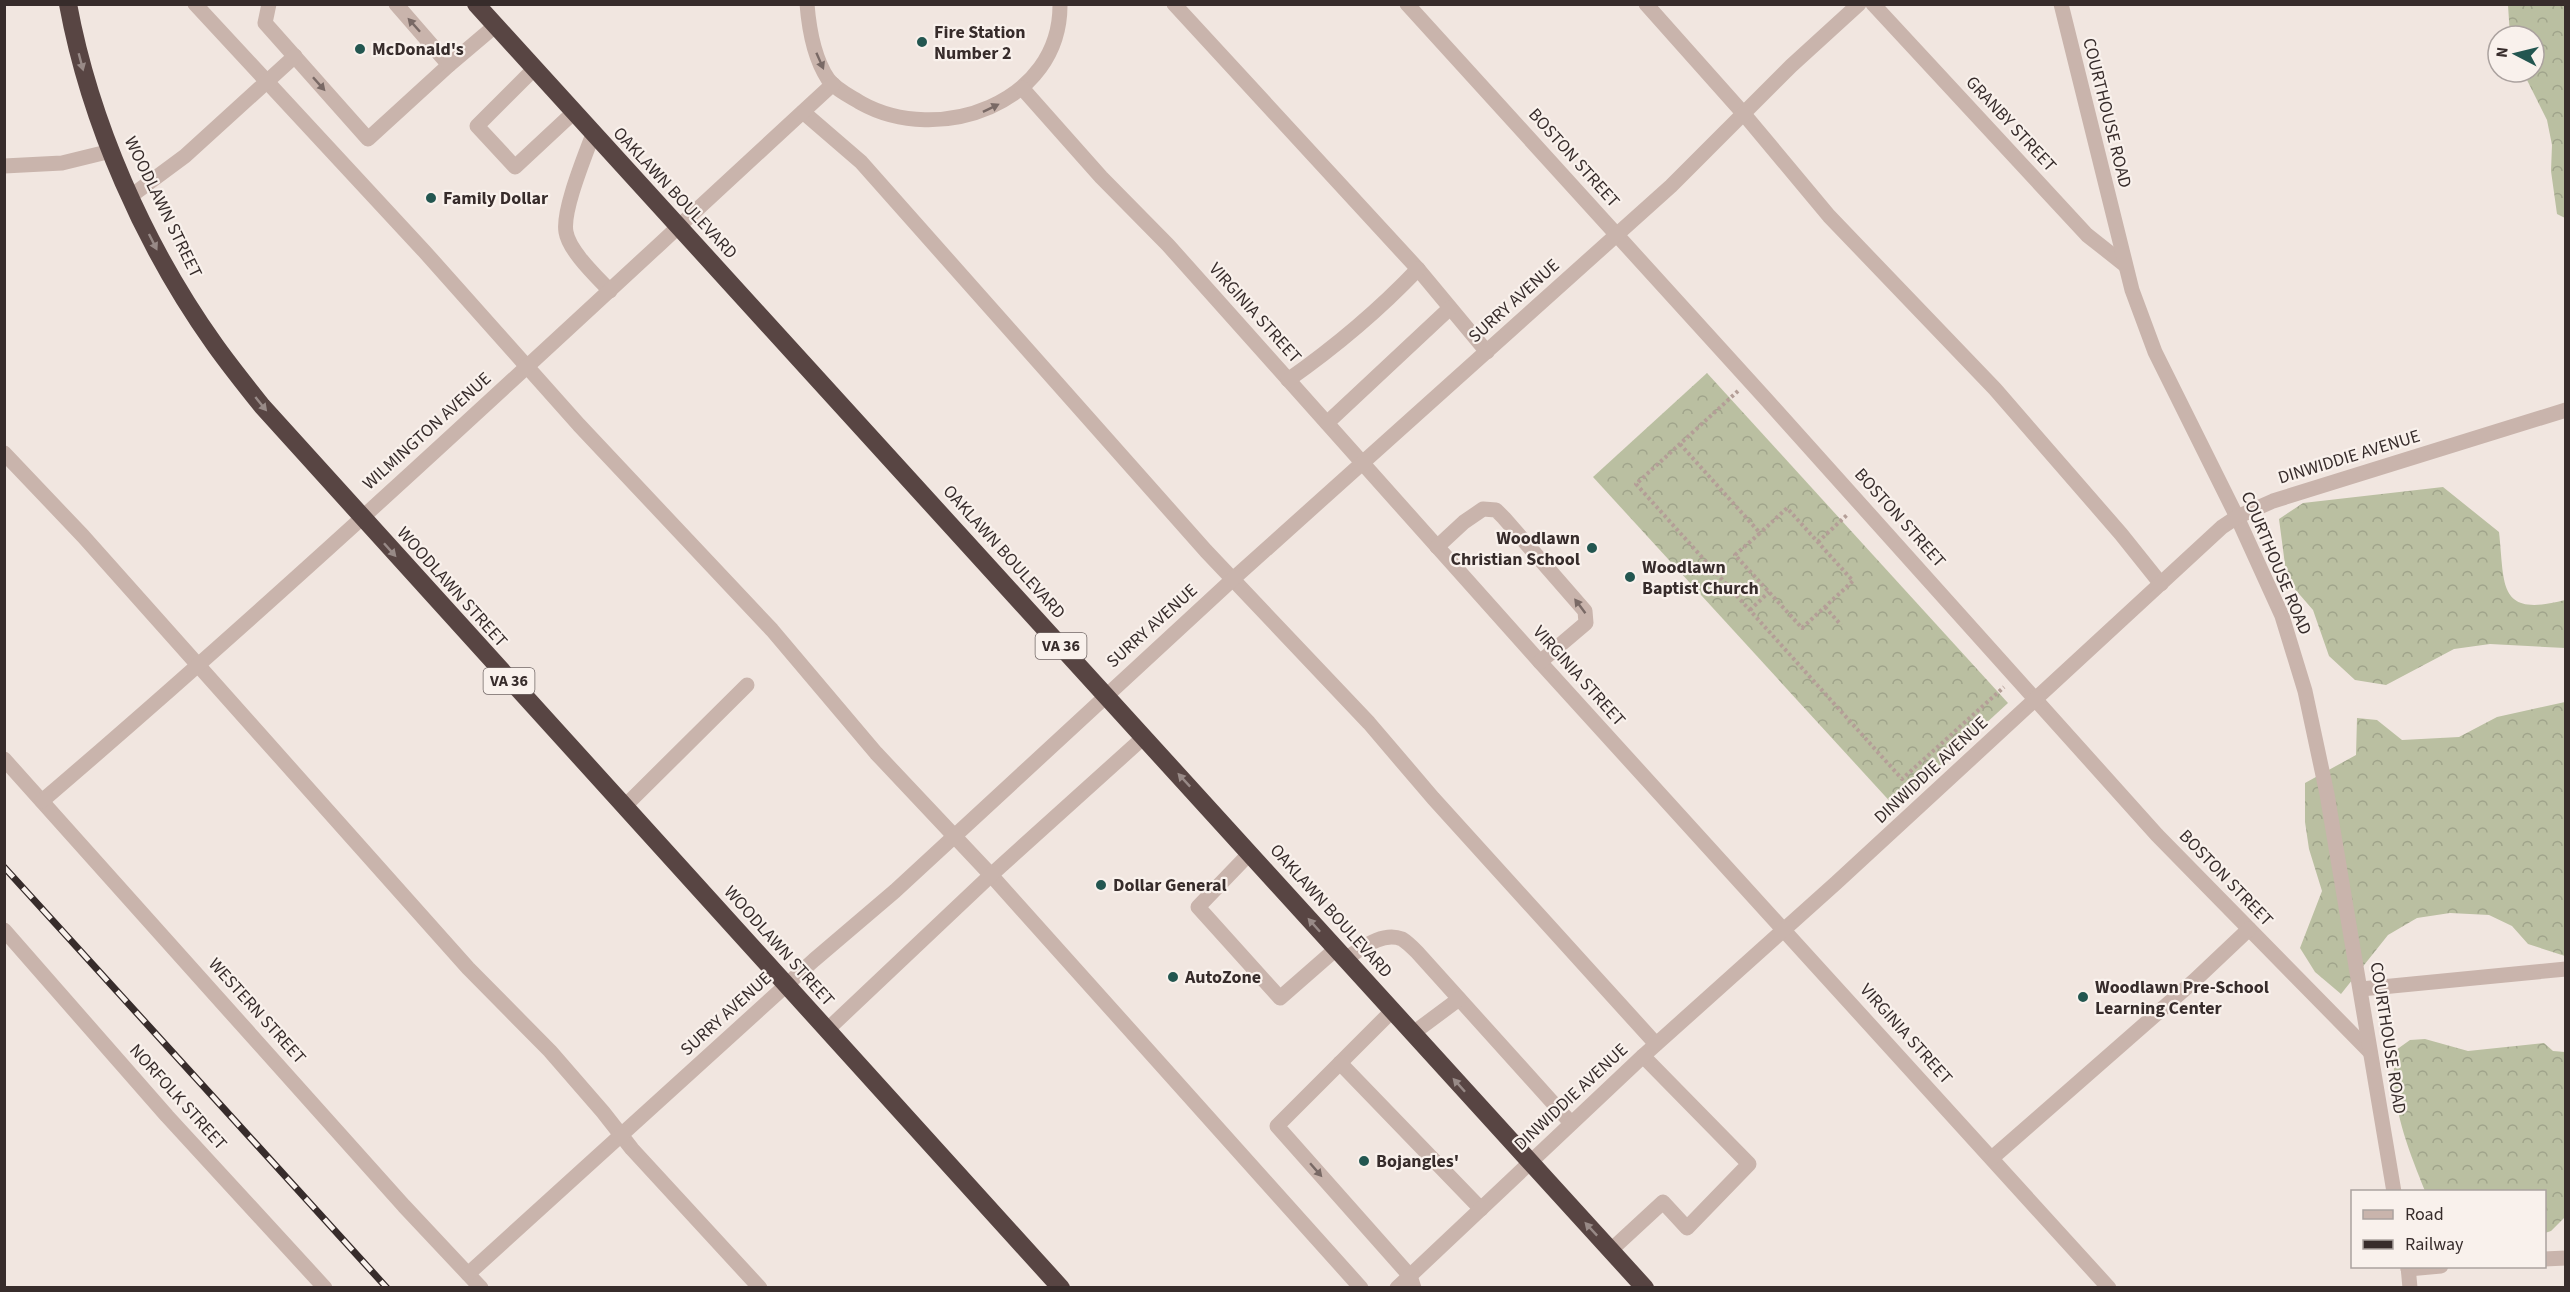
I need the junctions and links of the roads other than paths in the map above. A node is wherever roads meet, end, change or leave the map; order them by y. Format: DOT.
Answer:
graph roads {
  1 [pos="68,4"];
  2 [pos="195,4"];
  3 [pos="268,4"];
  4 [pos="396,4"];
  5 [pos="476,4"];
  6 [pos="807,4"];
  7 [pos="1060,4"];
  8 [pos="1174,4"];
  9 [pos="1407,4"];
  10 [pos="1646,4"];
  11 [pos="1859,4"];
  12 [pos="1873,4"];
  13 [pos="2061,4"];
  14 [pos="495,26"];
  15 [pos="295,56"];
  16 [pos="449,65"];
  17 [pos="534,69"];
  18 [pos="267,82"];
  19 [pos="833,84"];
  20 [pos="1022,88"];
  21 [pos="803,112"];
  22 [pos="573,113"];
  23 [pos="1743,113"];
  24 [pos="592,134"];
  25 [pos="111,151"];
  26 [pos="4,166"];
  27 [pos="131,196"];
  28 [pos="679,227"];
  29 [pos="1617,235"];
  30 [pos="2125,265"];
  31 [pos="1418,269"];
  32 [pos="610,291"];
  33 [pos="1450,308"];
  34 [pos="1487,352"];
  35 [pos="527,366"];
  36 [pos="1288,380"];
  37 [pos="2565,410"];
  38 [pos="1327,423"];
  39 [pos="4,453"];
  40 [pos="1362,462"];
  41 [pos="2237,517"];
  42 [pos="361,518"];
  43 [pos="1437,547"];
  44 [pos="1233,579"];
  45 [pos="2161,584"];
  46 [pos="1540,662"];
  47 [pos="197,666"];
  48 [pos="747,686"];
  49 [pos="1106,695"];
  50 [pos="2036,699"];
  51 [pos="1144,737"];
  52 [pos="4,759"];
  53 [pos="42,801"];
  54 [pos="624,807"];
  55 [pos="954,835"];
  56 [pos="1250,853"];
  57 [pos="991,875"];
  58 [pos="1785,929"];
  59 [pos="2249,929"];
  60 [pos="4,930"];
  61 [pos="1340,954"];
  62 [pos="2565,969"];
  63 [pos="787,985"];
  64 [pos="2361,988"];
  65 [pos="1459,999"];
  66 [pos="1392,1011"];
  67 [pos="827,1030"];
  68 [pos="1412,1034"];
  69 [pos="1656,1044"];
  70 [pos="2370,1052"];
  71 [pos="1643,1056"];
  72 [pos="1340,1063"];
  73 [pos="1571,1123"];
  74 [pos="621,1135"];
  75 [pos="1992,1158"];
  76 [pos="1529,1162"];
  77 [pos="2394,1190"];
  78 [pos="1481,1209"];
  79 [pos="1611,1250"];
  80 [pos="2565,1258"];
  81 [pos="2546,1259"];
  82 [pos="2408,1268"];
  83 [pos="468,1274"];
  84 [pos="1412,1282"];
  85 [pos="325,1287"];
  86 [pos="481,1287"];
  87 [pos="760,1287"];
  88 [pos="1061,1287"];
  89 [pos="1361,1287"];
  90 [pos="1397,1287"];
  91 [pos="1644,1287"];
  92 [pos="2109,1287"];
  93 [pos="2410,1287"];
  1 -- 25 [label="highway, WOODLAWN STREET / VA 36, one-way"];
  2 -- 18 [label="street"];
  3 -- 15 [label="street"];
  16 -- 4 [label="street, one-way"];
  5 -- 14 [label="highway, OAKLAWN BOULEVARD / VA 36"];
  6 -- 19 [label="street, one-way"];
  7 -- 20 [label="street"];
  8 -- 31 [label="street"];
  9 -- 29 [label="street, BOSTON STREET"];
  10 -- 23 [label="street"];
  11 -- 23 [label="street, SURRY AVENUE"];
  12 -- 30 [label="street, GRANBY STREET"];
  13 -- 30 [label="street, COURTHOUSE ROAD"];
  14 -- 16 [label="street"];
  14 -- 17 [label="highway, OAKLAWN BOULEVARD / VA 36"];
  15 -- 16 [label="street, one-way"];
  15 -- 18 [label="street"];
  17 -- 22 [label="highway, OAKLAWN BOULEVARD / VA 36"];
  17 -- 22 [label="street"];
  18 -- 27 [label="street"];
  18 -- 35 [label="street"];
  19 -- 20 [label="street, one-way"];
  19 -- 21 [label="street, WILMINGTON AVENUE"];
  20 -- 36 [label="street, VIRGINIA STREET"];
  21 -- 28 [label="street, WILMINGTON AVENUE"];
  21 -- 44 [label="street"];
  22 -- 24 [label="highway, OAKLAWN BOULEVARD / VA 36"];
  23 -- 29 [label="street, SURRY AVENUE"];
  23 -- 45 [label="street"];
  24 -- 28 [label="highway, OAKLAWN BOULEVARD / VA 36"];
  24 -- 32 [label="street"];
  25 -- 26 [label="street"];
  25 -- 27 [label="highway, WOODLAWN STREET / VA 36"];
  27 -- 42 [label="highway, WOODLAWN STREET / VA 36, one-way"];
  28 -- 32 [label="street, WILMINGTON AVENUE"];
  28 -- 49 [label="highway, OAKLAWN BOULEVARD / VA 36"];
  29 -- 34 [label="street, SURRY AVENUE"];
  29 -- 50 [label="street, BOSTON STREET"];
  30 -- 41 [label="street, COURTHOUSE ROAD"];
  31 -- 33 [label="street"];
  31 -- 36 [label="street"];
  32 -- 35 [label="street, WILMINGTON AVENUE"];
  33 -- 34 [label="street"];
  33 -- 38 [label="street"];
  34 -- 40 [label="street, SURRY AVENUE"];
  35 -- 42 [label="street, WILMINGTON AVENUE"];
  35 -- 55 [label="street"];
  36 -- 38 [label="street, VIRGINIA STREET"];
  37 -- 41 [label="street, DINWIDDIE AVENUE"];
  38 -- 40 [label="street, VIRGINIA STREET"];
  39 -- 47 [label="street"];
  40 -- 43 [label="street, VIRGINIA STREET"];
  40 -- 44 [label="street, SURRY AVENUE"];
  41 -- 45 [label="street, DINWIDDIE AVENUE"];
  41 -- 64 [label="street, COURTHOUSE ROAD"];
  42 -- 47 [label="street, WILMINGTON AVENUE"];
  42 -- 54 [label="highway, WOODLAWN STREET / VA 36, one-way"];
  43 -- 46 [label="street, VIRGINIA STREET"];
  46 -- 43 [label="street, one-way"];
  44 -- 49 [label="street, SURRY AVENUE"];
  44 -- 69 [label="street"];
  45 -- 50 [label="street, DINWIDDIE AVENUE"];
  46 -- 58 [label="street, VIRGINIA STREET"];
  47 -- 53 [label="street, WILMINGTON AVENUE"];
  47 -- 74 [label="street"];
  48 -- 54 [label="street"];
  49 -- 51 [label="highway, OAKLAWN BOULEVARD / VA 36"];
  49 -- 55 [label="street, SURRY AVENUE"];
  50 -- 58 [label="street, DINWIDDIE AVENUE"];
  50 -- 59 [label="street, BOSTON STREET"];
  56 -- 51 [label="highway, OAKLAWN BOULEVARD / VA 36, one-way"];
  51 -- 57 [label="street"];
  52 -- 53 [label="street, WESTERN STREET"];
  53 -- 83 [label="street, WESTERN STREET"];
  54 -- 63 [label="highway, WOODLAWN STREET / VA 36"];
  55 -- 57 [label="street"];
  55 -- 63 [label="street, SURRY AVENUE"];
  61 -- 56 [label="highway, OAKLAWN BOULEVARD / VA 36, one-way"];
  56 -- 61 [label="street"];
  57 -- 67 [label="street"];
  57 -- 89 [label="street"];
  58 -- 69 [label="street, DINWIDDIE AVENUE"];
  58 -- 75 [label="street, VIRGINIA STREET"];
  59 -- 70 [label="street, BOSTON STREET"];
  59 -- 75 [label="street"];
  60 -- 85 [label="street, NORFOLK STREET"];
  61 -- 65 [label="street"];
  61 -- 66 [label="highway, OAKLAWN BOULEVARD / VA 36"];
  62 -- 64 [label="street"];
  63 -- 67 [label="highway, WOODLAWN STREET / VA 36"];
  63 -- 74 [label="street, SURRY AVENUE"];
  64 -- 70 [label="street, COURTHOUSE ROAD"];
  65 -- 68 [label="street"];
  65 -- 73 [label="street"];
  66 -- 68 [label="highway, OAKLAWN BOULEVARD / VA 36"];
  66 -- 72 [label="street"];
  67 -- 88 [label="highway, WOODLAWN STREET / VA 36"];
  76 -- 68 [label="highway, OAKLAWN BOULEVARD / VA 36, one-way"];
  69 -- 71 [label="street, DINWIDDIE AVENUE"];
  70 -- 77 [label="street, COURTHOUSE ROAD"];
  71 -- 73 [label="street, DINWIDDIE AVENUE"];
  71 -- 79 [label="street"];
  72 -- 78 [label="street"];
  72 -- 84 [label="street, one-way"];
  73 -- 76 [label="street, DINWIDDIE AVENUE"];
  74 -- 83 [label="street, SURRY AVENUE"];
  74 -- 87 [label="street"];
  75 -- 92 [label="street, VIRGINIA STREET"];
  76 -- 78 [label="street, DINWIDDIE AVENUE"];
  79 -- 76 [label="highway, OAKLAWN BOULEVARD / VA 36, one-way"];
  78 -- 84 [label="street, DINWIDDIE AVENUE"];
  79 -- 91 [label="highway, OAKLAWN BOULEVARD / VA 36"];
  80 -- 81 [label="street"];
  82 -- 93 [label="street"];
  83 -- 86 [label="street, WESTERN STREET"];
  84 -- 90 [label="street, DINWIDDIE AVENUE"];
}
